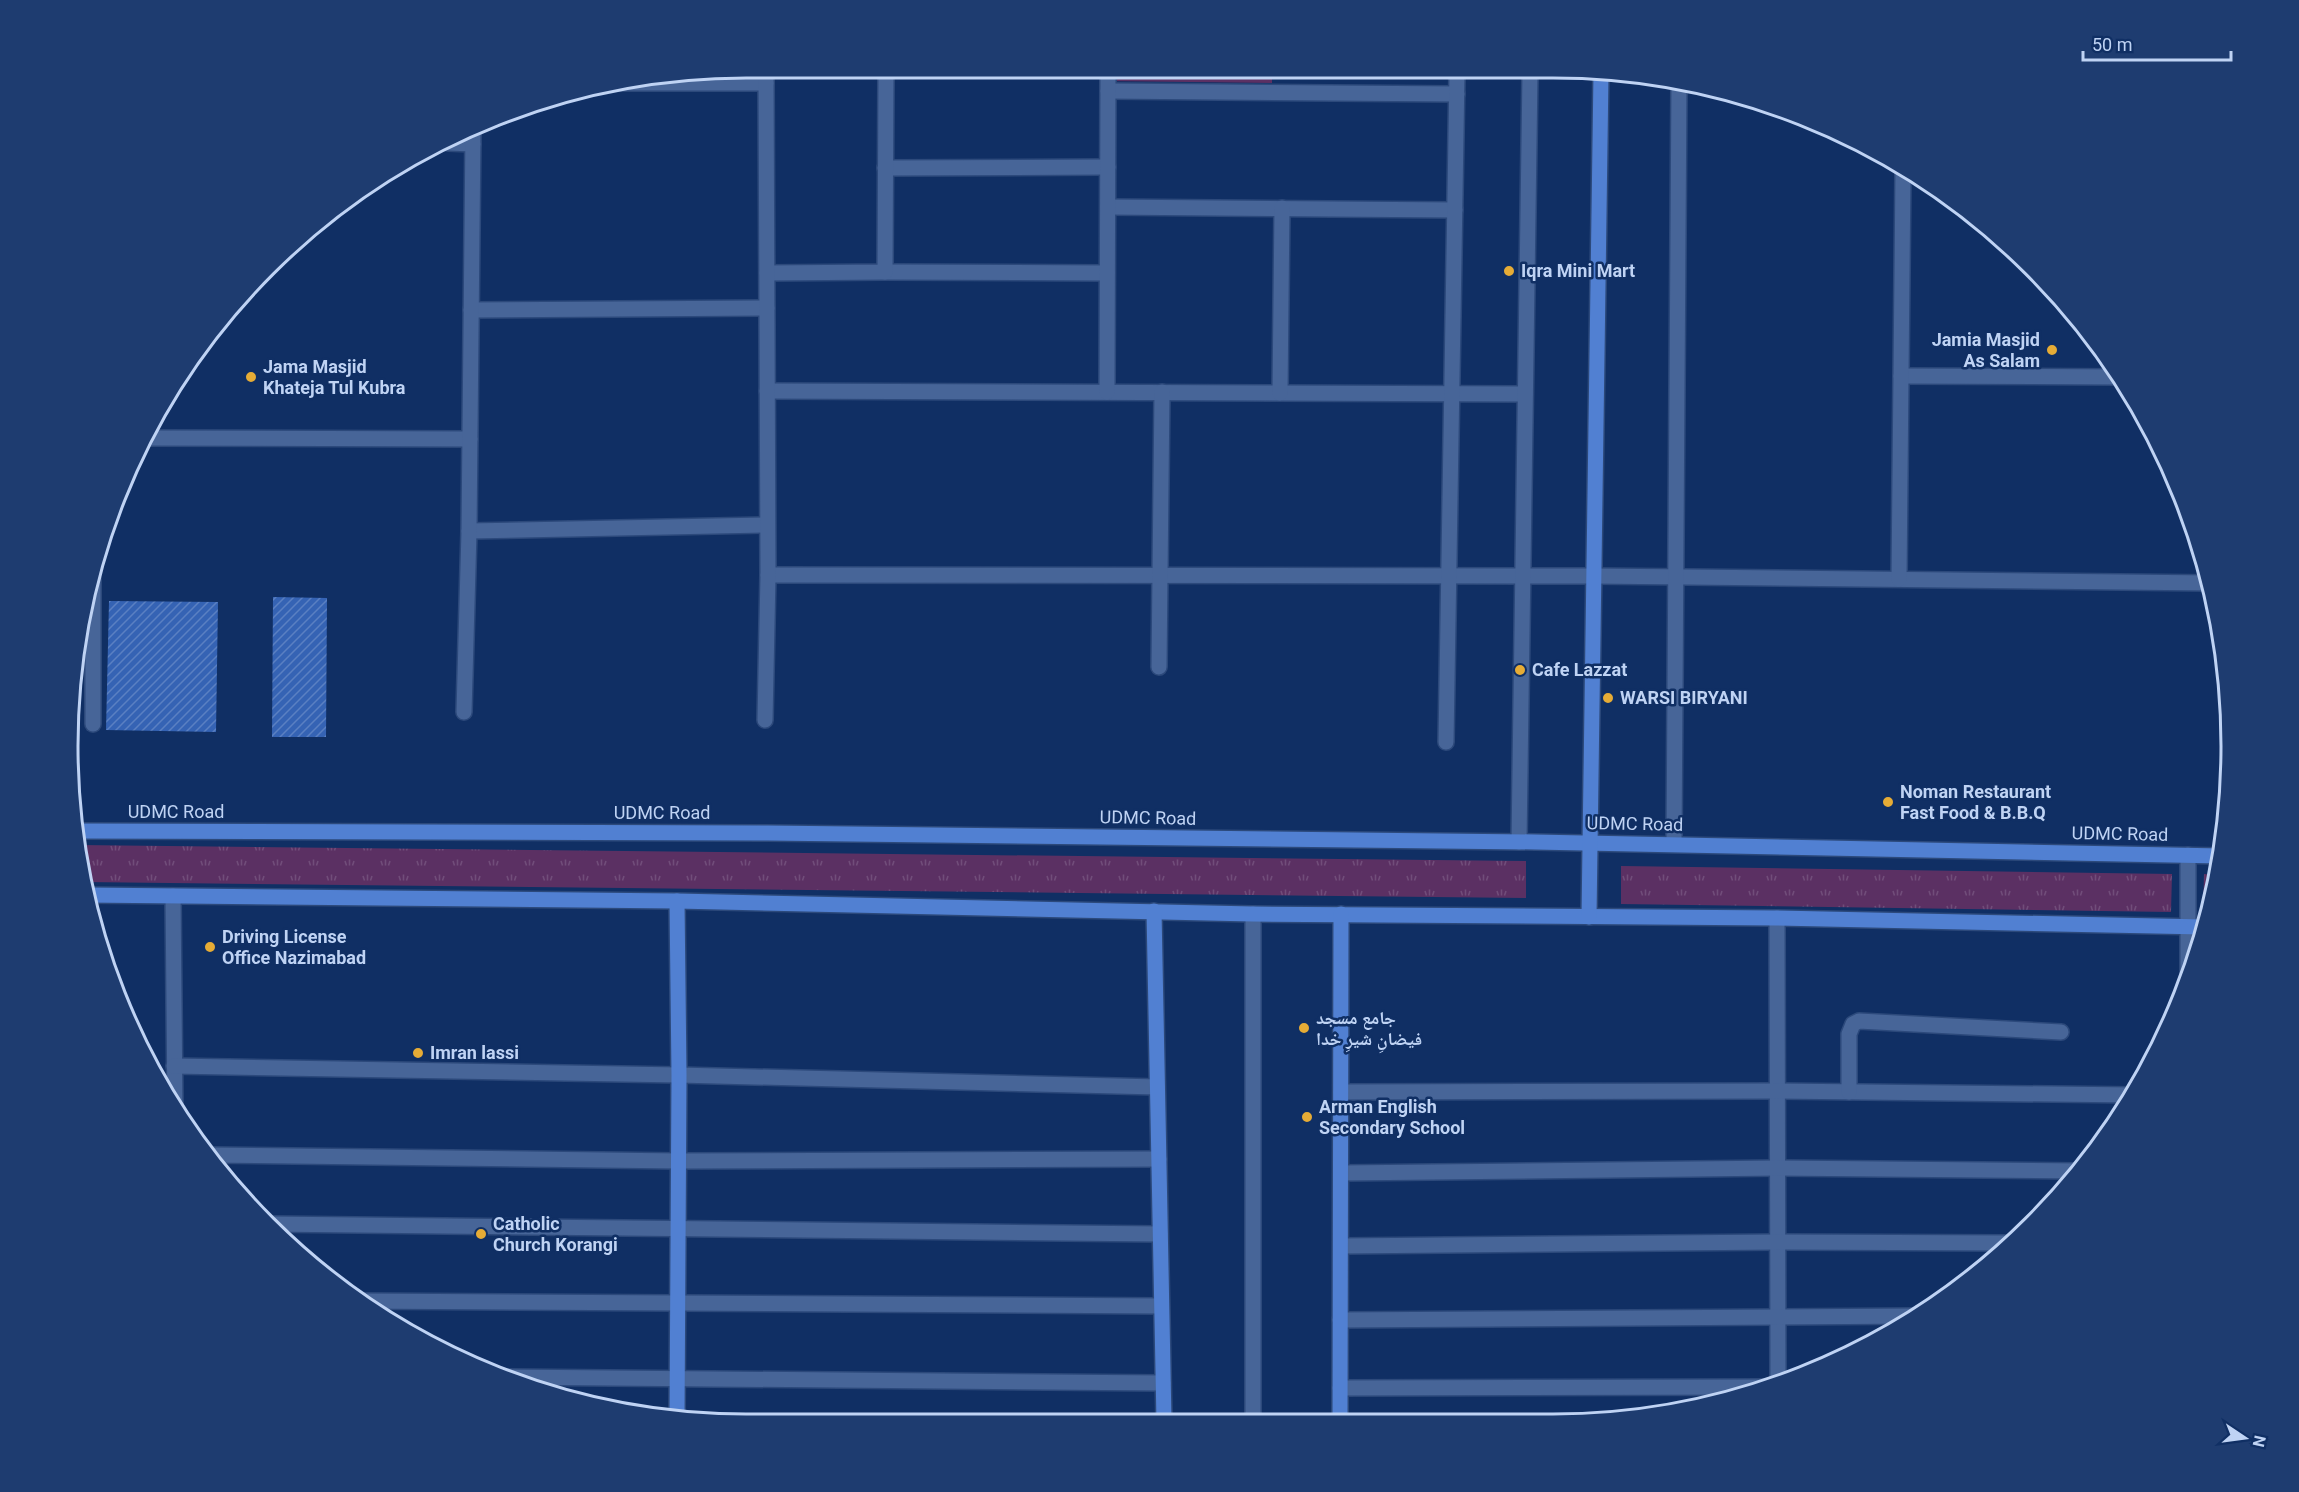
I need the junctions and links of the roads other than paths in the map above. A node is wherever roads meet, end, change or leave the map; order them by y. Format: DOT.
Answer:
graph roads {
  1 [pos="766,78"];
  2 [pos="886,78"];
  3 [pos="1108,78"];
  4 [pos="1457,78"];
  5 [pos="1530,78"];
  6 [pos="1600,79"];
  7 [pos="689,81"];
  8 [pos="1679,90"];
  9 [pos="1108,92"];
  10 [pos="1457,94"];
  11 [pos="473,137"];
  12 [pos="1108,167"];
  13 [pos="885,168"];
  14 [pos="1906,179"];
  15 [pos="1108,207"];
  16 [pos="1282,208"];
  17 [pos="1455,210"];
  18 [pos="885,272"];
  19 [pos="767,273"];
  20 [pos="1107,273"];
  21 [pos="767,308"];
  22 [pos="471,310"];
  23 [pos="1901,376"];
  24 [pos="2109,377"];
  25 [pos="767,391"];
  26 [pos="1107,392"];
  27 [pos="1162,392"];
  28 [pos="1280,393"];
  29 [pos="1452,394"];
  30 [pos="1525,394"];
  31 [pos="154,438"];
  32 [pos="470,438"];
  33 [pos="767,525"];
  34 [pos="469,531"];
  35 [pos="768,575"];
  36 [pos="1160,576"];
  37 [pos="1449,576"];
  38 [pos="1522,576"];
  39 [pos="1594,576"];
  40 [pos="1675,577"];
  41 [pos="1899,579"];
  42 [pos="2201,584"];
  43 [pos="93,607"];
  44 [pos="1160,667"];
  45 [pos="464,712"];
  46 [pos="765,720"];
  47 [pos="93,724"];
  48 [pos="1446,742"];
  49 [pos="84,831"];
  50 [pos="1519,842"];
  51 [pos="1590,843"];
  52 [pos="1674,844"];
  53 [pos="2188,855"];
  54 [pos="2211,856"];
  55 [pos="95,895"];
  56 [pos="173,896"];
  57 [pos="677,902"];
  58 [pos="1154,911"];
  59 [pos="1253,914"];
  60 [pos="1341,914"];
  61 [pos="1589,917"];
  62 [pos="1777,918"];
  63 [pos="2188,926"];
  64 [pos="2196,926"];
  65 [pos="2188,954"];
  66 [pos="2061,1032"];
  67 [pos="174,1066"];
  68 [pos="679,1075"];
  69 [pos="1157,1087"];
  70 [pos="174,1091"];
  71 [pos="1777,1091"];
  72 [pos="1341,1092"];
  73 [pos="1849,1092"];
  74 [pos="2122,1095"];
  75 [pos="218,1155"];
  76 [pos="1159,1159"];
  77 [pos="678,1161"];
  78 [pos="1778,1168"];
  79 [pos="2068,1171"];
  80 [pos="1341,1173"];
  81 [pos="281,1224"];
  82 [pos="678,1230"];
  83 [pos="1160,1234"];
  84 [pos="1778,1242"];
  85 [pos="1998,1243"];
  86 [pos="1341,1246"];
  87 [pos="375,1301"];
  88 [pos="678,1304"];
  89 [pos="1161,1306"];
  90 [pos="1778,1316"];
  91 [pos="1901,1316"];
  92 [pos="1340,1320"];
  93 [pos="1778,1375"];
  94 [pos="527,1377"];
  95 [pos="677,1379"];
  96 [pos="1163,1383"];
  97 [pos="1740,1387"];
  98 [pos="1340,1388"];
  99 [pos="677,1410"];
  100 [pos="1164,1414"];
  101 [pos="1253,1414"];
  102 [pos="1340,1414"];
  1 -- 7 [label="street"];
  1 -- 19 [label="street"];
  2 -- 13 [label="street"];
  3 -- 9 [label="street"];
  4 -- 10 [label="street"];
  5 -- 30 [label="street"];
  6 -- 39 [label="main road"];
  8 -- 40 [label="street"];
  9 -- 10 [label="street"];
  9 -- 12 [label="street"];
  10 -- 17 [label="street"];
  11 -- 22 [label="street"];
  12 -- 13 [label="street"];
  12 -- 15 [label="street"];
  13 -- 18 [label="street"];
  14 -- 23 [label="street"];
  15 -- 16 [label="street"];
  15 -- 20 [label="street"];
  16 -- 17 [label="street"];
  16 -- 28 [label="street"];
  17 -- 29 [label="street"];
  18 -- 19 [label="street"];
  18 -- 20 [label="street"];
  19 -- 21 [label="street"];
  20 -- 26 [label="street"];
  21 -- 22 [label="street"];
  21 -- 25 [label="street"];
  22 -- 32 [label="street"];
  23 -- 24 [label="street"];
  23 -- 41 [label="street"];
  25 -- 26 [label="street"];
  25 -- 33 [label="street"];
  26 -- 27 [label="street"];
  27 -- 28 [label="street"];
  27 -- 36 [label="street"];
  28 -- 29 [label="street"];
  29 -- 30 [label="street"];
  29 -- 37 [label="street"];
  30 -- 38 [label="street"];
  31 -- 32 [label="street"];
  32 -- 34 [label="street"];
  33 -- 34 [label="street"];
  33 -- 35 [label="street"];
  34 -- 45 [label="street"];
  35 -- 36 [label="street"];
  35 -- 46 [label="street"];
  36 -- 37 [label="street"];
  36 -- 44 [label="street"];
  37 -- 38 [label="street"];
  37 -- 48 [label="street"];
  38 -- 39 [label="street"];
  38 -- 50 [label="street"];
  39 -- 40 [label="street"];
  39 -- 51 [label="main road"];
  40 -- 41 [label="street"];
  40 -- 52 [label="street"];
  41 -- 42 [label="street"];
  43 -- 47 [label="street"];
  49 -- 50 [label="main road, UDMC Road"];
  50 -- 51 [label="main road, UDMC Road"];
  51 -- 52 [label="main road, UDMC Road"];
  51 -- 61 [label="main road"];
  52 -- 53 [label="main road, UDMC Road"];
  53 -- 54 [label="main road, UDMC Road"];
  53 -- 63 [label="street"];
  55 -- 56 [label="main road"];
  56 -- 57 [label="main road"];
  56 -- 67 [label="street"];
  57 -- 58 [label="main road"];
  57 -- 68 [label="main road"];
  58 -- 59 [label="main road"];
  58 -- 69 [label="main road"];
  59 -- 60 [label="main road"];
  59 -- 101 [label="street"];
  60 -- 61 [label="main road"];
  60 -- 72 [label="main road"];
  61 -- 62 [label="main road"];
  62 -- 63 [label="main road"];
  62 -- 71 [label="street"];
  63 -- 64 [label="main road"];
  63 -- 65 [label="street"];
  66 -- 73 [label="street"];
  67 -- 68 [label="street"];
  67 -- 70 [label="street"];
  68 -- 69 [label="street"];
  68 -- 77 [label="main road"];
  69 -- 76 [label="main road"];
  71 -- 72 [label="street"];
  71 -- 73 [label="street"];
  71 -- 78 [label="street"];
  72 -- 80 [label="main road"];
  73 -- 74 [label="street"];
  75 -- 77 [label="street"];
  76 -- 77 [label="street"];
  76 -- 83 [label="main road"];
  77 -- 82 [label="main road"];
  78 -- 79 [label="street"];
  78 -- 80 [label="street"];
  78 -- 84 [label="street"];
  80 -- 86 [label="main road"];
  81 -- 82 [label="street"];
  82 -- 83 [label="street"];
  82 -- 88 [label="main road"];
  83 -- 89 [label="main road"];
  84 -- 85 [label="street"];
  84 -- 86 [label="street"];
  84 -- 90 [label="street"];
  86 -- 92 [label="main road"];
  87 -- 88 [label="street"];
  88 -- 89 [label="street"];
  88 -- 95 [label="main road"];
  89 -- 96 [label="main road"];
  90 -- 91 [label="street"];
  90 -- 92 [label="street"];
  90 -- 93 [label="street"];
  92 -- 98 [label="main road"];
  94 -- 95 [label="street"];
  95 -- 96 [label="street"];
  95 -- 99 [label="main road"];
  96 -- 100 [label="main road"];
  97 -- 98 [label="street"];
  98 -- 102 [label="main road"];
}
